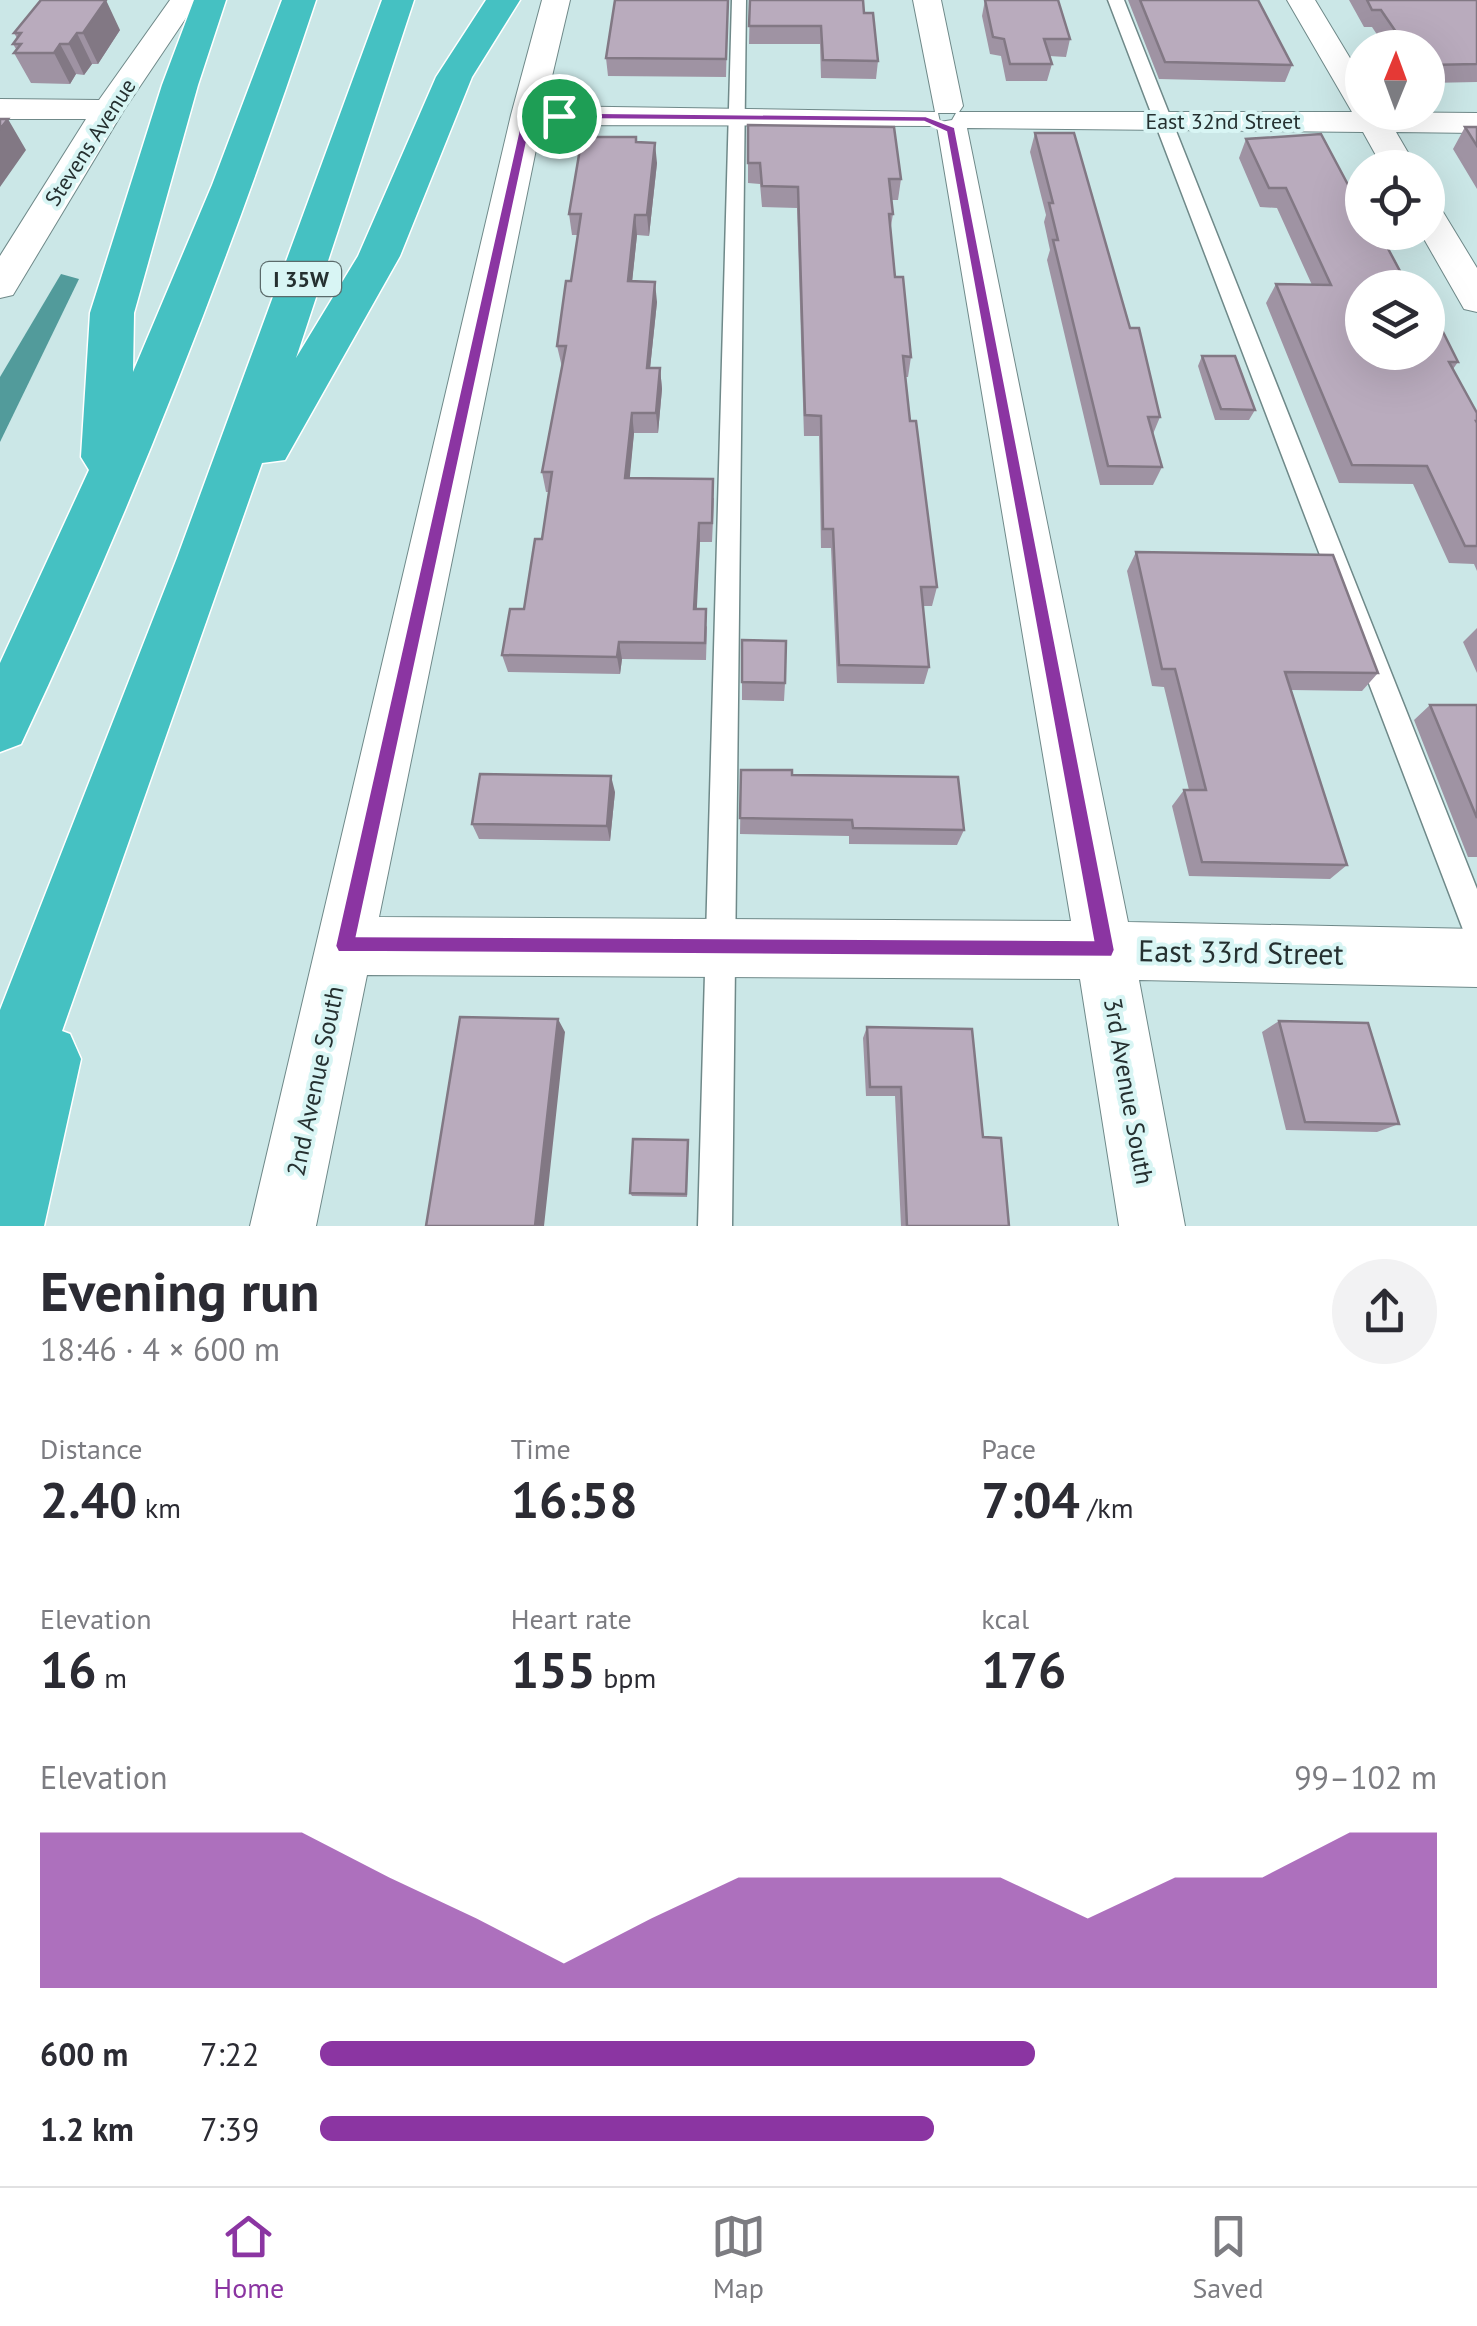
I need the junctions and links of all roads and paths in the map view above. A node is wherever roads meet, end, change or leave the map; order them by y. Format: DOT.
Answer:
graph roads {
  1 [pos="184,0"];
  2 [pos="210,0"];
  3 [pos="398,0"];
  4 [pos="503,0"];
  5 [pos="556,0"];
  6 [pos="739,0"];
  7 [pos="927,0"];
  8 [pos="1116,0"];
  9 [pos="1301,0"];
  10 [pos="314,7"];
  11 [pos="1345,74"];
  12 [pos="0,109"];
  13 [pos="108,110"];
  14 [pos="1345,114"];
  15 [pos="527,115"];
  16 [pos="738,117"];
  17 [pos="948,118"];
  18 [pos="1445,120"];
  19 [pos="1162,121"];
  20 [pos="1477,123"];
  21 [pos="1445,244"];
  22 [pos="0,286"];
  23 [pos="1477,300"];
  24 [pos="105,493"];
  25 [pos="204,558"];
  26 [pos="0,726"];
  27 [pos="94,852"];
  28 [pos="1477,927"];
  29 [pos="345,946"];
  30 [pos="720,948"];
  31 [pos="1105,950"];
  32 [pos="1477,958"];
  33 [pos="0,1103"];
  34 [pos="5,1226"];
  35 [pos="284,1226"];
  36 [pos="714,1226"];
  37 [pos="1152,1226"];
  1 -- 13 [label="street, Stevens Avenue"];
  2 -- 24 [label="highway"];
  3 -- 25 [label="highway, I 35W"];
  4 -- 25 [label="highway"];
  5 -- 15 [label="street, 2nd Avenue South"];
  6 -- 16 [label="lane"];
  7 -- 17 [label="street, 3rd Avenue South"];
  8 -- 19 [label="lane"];
  9 -- 11 [label="street"];
  10 -- 24 [label="highway"];
  12 -- 13 [label="street"];
  13 -- 22 [label="street, Stevens Avenue"];
  14 -- 19 [label="street, East 32nd Street"];
  15 -- 16 [label="street, East 32nd Street"];
  15 -- 29 [label="street, 2nd Avenue South"];
  16 -- 17 [label="street, East 32nd Street"];
  16 -- 30 [label="lane"];
  17 -- 19 [label="street, East 32nd Street"];
  17 -- 31 [label="street, 3rd Avenue South"];
  18 -- 20 [label="street, East 32nd Street"];
  19 -- 28 [label="lane"];
  21 -- 23 [label="street"];
  24 -- 26 [label="highway"];
  25 -- 27 [label="highway, I 35W"];
  27 -- 33 [label="highway, I 35W"];
  27 -- 34 [label="highway"];
  29 -- 30 [label="street, East 33rd Street"];
  29 -- 35 [label="street, 2nd Avenue South"];
  30 -- 31 [label="street, East 33rd Street"];
  30 -- 36 [label="lane"];
  31 -- 32 [label="street, East 33rd Street"];
  31 -- 37 [label="street, 3rd Avenue South"];
}
